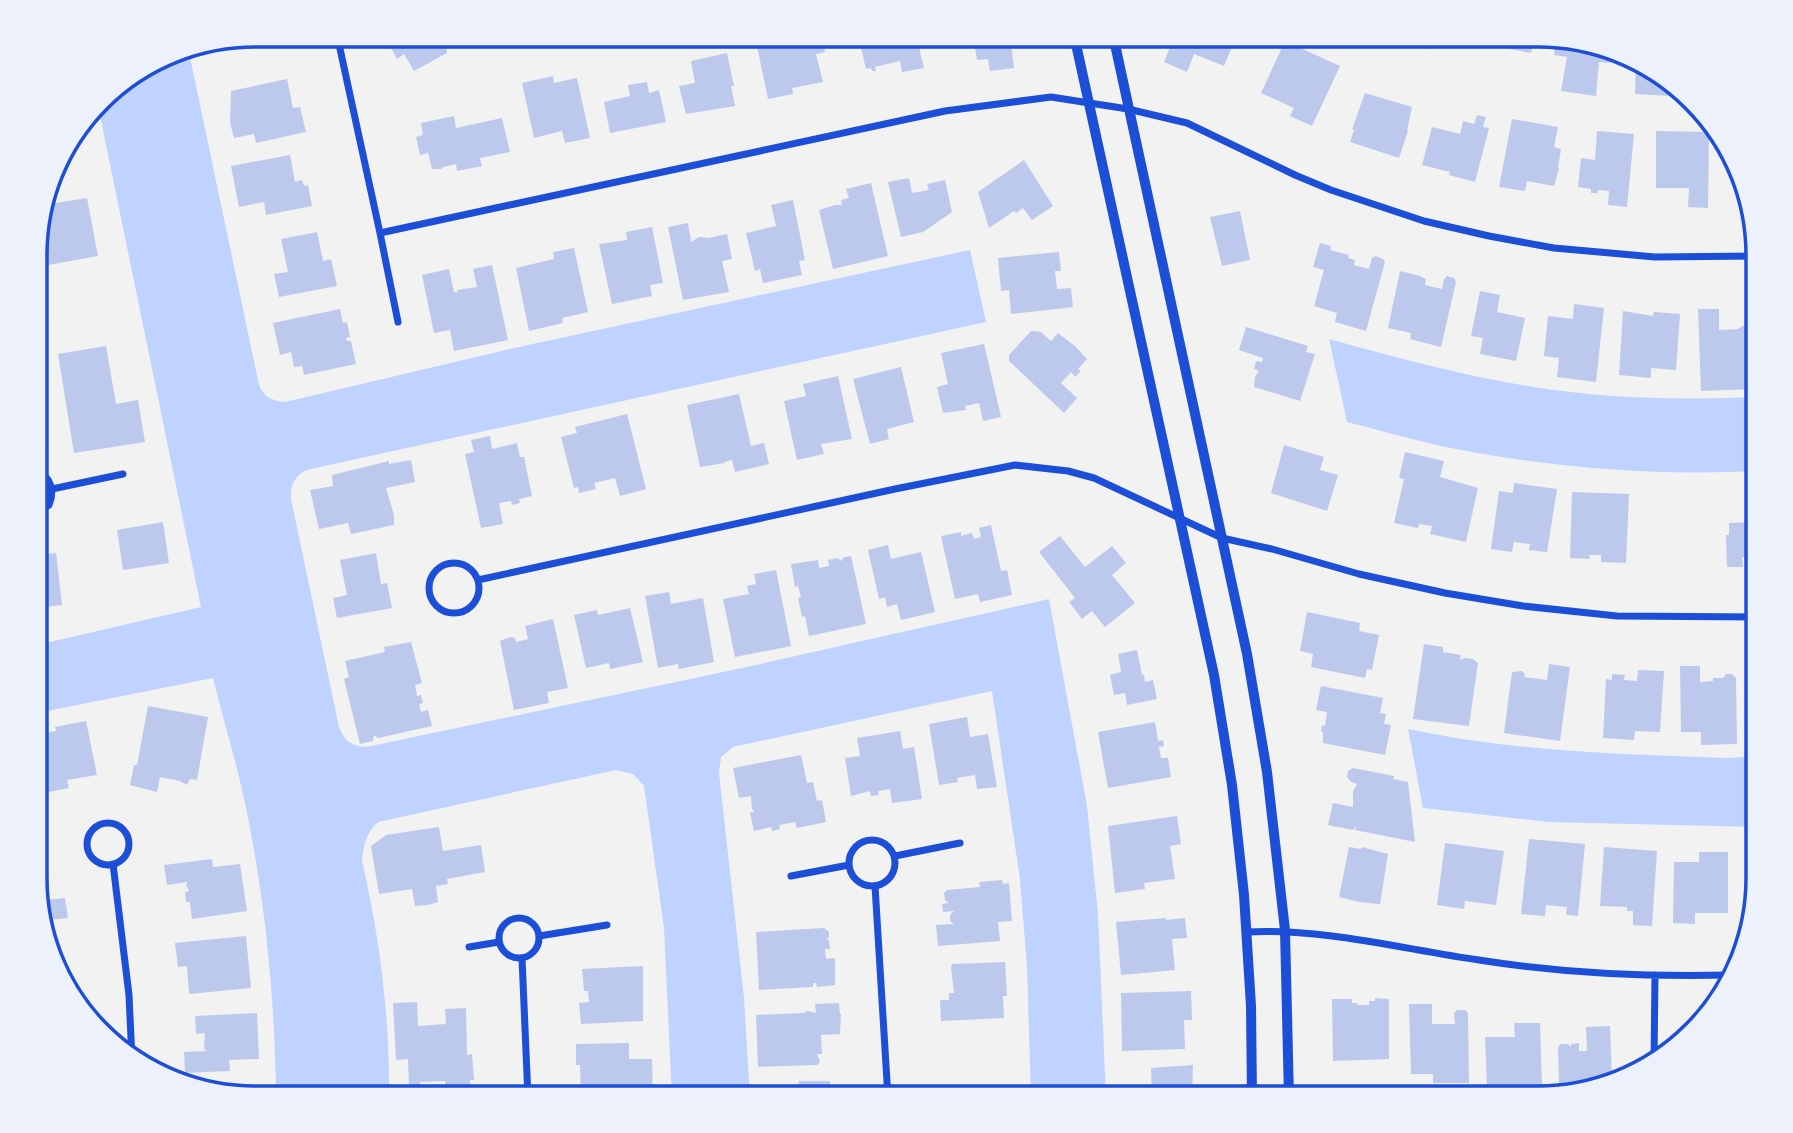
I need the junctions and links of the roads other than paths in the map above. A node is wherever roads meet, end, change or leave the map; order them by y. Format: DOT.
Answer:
graph roads {
  1 [pos="340,47"];
  2 [pos="1077,47"];
  3 [pos="1115,47"];
  4 [pos="1088,102"];
  5 [pos="1128,110"];
  6 [pos="380,233"];
  7 [pos="1745,256"];
  8 [pos="398,322"];
  9 [pos="123,474"];
  10 [pos="47,477"];
  11 [pos="52,489"];
  12 [pos="47,506"];
  13 [pos="1180,519"];
  14 [pos="1222,538"];
  15 [pos="478,579"];
  16 [pos="1745,617"];
  17 [pos="960,843"];
  18 [pos="895,856"];
  19 [pos="113,864"];
  20 [pos="849,865"];
  21 [pos="791,876"];
  22 [pos="875,886"];
  23 [pos="607,925"];
  24 [pos="1284,930"];
  25 [pos="1246,932"];
  26 [pos="539,936"];
  27 [pos="499,942"];
  28 [pos="469,947"];
  29 [pos="522,958"];
  30 [pos="1655,975"];
  31 [pos="1721,975"];
  32 [pos="131,1044"];
  33 [pos="1654,1050"];
  34 [pos="1252,1085"];
  35 [pos="1289,1085"];
  36 [pos="527,1086"];
  37 [pos="887,1086"];
  1 -- 6 [label="street"];
  2 -- 4 [label="street"];
  3 -- 5 [label="street"];
  4 -- 5 [label="street"];
  4 -- 6 [label="street"];
  4 -- 13 [label="street"];
  5 -- 7 [label="street"];
  5 -- 14 [label="street"];
  6 -- 8 [label="street"];
  9 -- 11 [label="street"];
  10 -- 11 [label="street"];
  11 -- 12 [label="street"];
  13 -- 14 [label="street"];
  13 -- 15 [label="street"];
  13 -- 25 [label="street"];
  14 -- 16 [label="street"];
  14 -- 24 [label="street"];
  15 -- 15 [label="street"];
  17 -- 18 [label="street"];
  18 -- 20 [label="street"];
  18 -- 22 [label="street"];
  19 -- 19 [label="street"];
  19 -- 32 [label="street"];
  20 -- 21 [label="street"];
  20 -- 22 [label="street"];
  22 -- 37 [label="street"];
  23 -- 26 [label="street"];
  24 -- 25 [label="street"];
  24 -- 30 [label="street"];
  24 -- 35 [label="street"];
  25 -- 34 [label="street"];
  26 -- 27 [label="street"];
  26 -- 29 [label="street"];
  27 -- 28 [label="street"];
  27 -- 29 [label="street"];
  29 -- 36 [label="street"];
  30 -- 31 [label="street"];
  30 -- 33 [label="street"];
}
